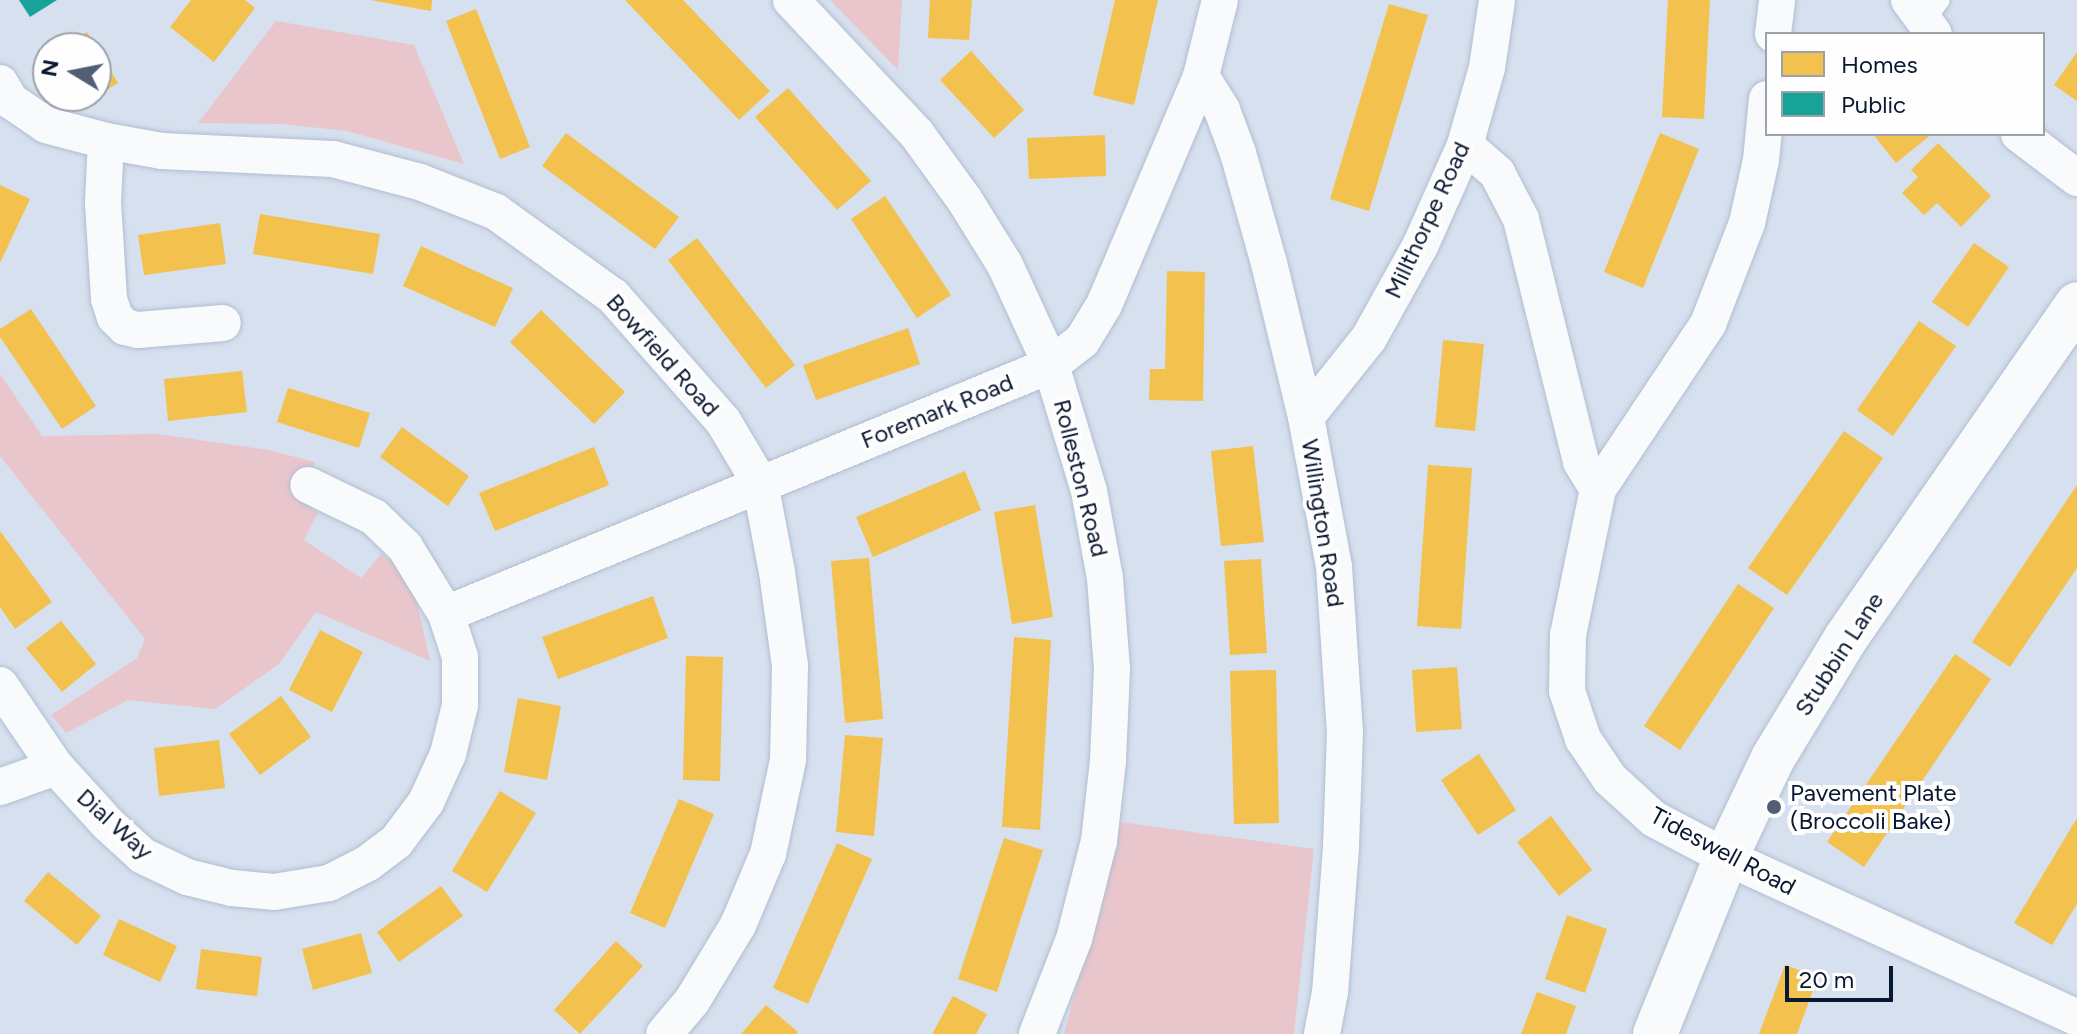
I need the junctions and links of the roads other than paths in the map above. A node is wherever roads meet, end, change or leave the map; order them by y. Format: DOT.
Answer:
graph roads {
  1 [pos="791,0"];
  2 [pos="1220,0"];
  3 [pos="1497,0"];
  4 [pos="1777,0"];
  5 [pos="1773,32"];
  6 [pos="1201,76"];
  7 [pos="0,83"];
  8 [pos="1765,119"];
  9 [pos="2022,136"];
  10 [pos="106,141"];
  11 [pos="1465,145"];
  12 [pos="2077,178"];
  13 [pos="2077,304"];
  14 [pos="223,323"];
  15 [pos="1051,365"];
  16 [pos="1306,417"];
  17 [pos="760,483"];
  18 [pos="308,485"];
  19 [pos="1598,489"];
  20 [pos="446,614"];
  21 [pos="0,685"];
  22 [pos="56,767"];
  23 [pos="0,787"];
  24 [pos="1726,857"];
  25 [pos="2077,1018"];
  26 [pos="664,1034"];
  27 [pos="1037,1034"];
  28 [pos="1322,1034"];
  29 [pos="1655,1034"];
  1 -- 15 [label="street, Rolleston Road"];
  2 -- 6 [label="street, Foremark Road"];
  3 -- 11 [label="street, Millthorpe Road"];
  4 -- 5 [label="street"];
  6 -- 15 [label="street, Foremark Road"];
  6 -- 16 [label="street, Willington Road"];
  7 -- 10 [label="street, Bowfield Road"];
  8 -- 19 [label="street, Tideswell Road"];
  9 -- 12 [label="street"];
  10 -- 14 [label="street"];
  10 -- 17 [label="street, Bowfield Road"];
  11 -- 16 [label="street, Millthorpe Road"];
  11 -- 19 [label="street"];
  13 -- 24 [label="main road, Stubbin Lane"];
  15 -- 17 [label="street, Foremark Road"];
  15 -- 27 [label="street, Rolleston Road"];
  16 -- 28 [label="street, Willington Road"];
  17 -- 20 [label="street, Foremark Road"];
  17 -- 26 [label="street, Bowfield Road"];
  18 -- 20 [label="street, Dial Way"];
  19 -- 24 [label="street, Tideswell Road"];
  20 -- 22 [label="street, Dial Way"];
  21 -- 22 [label="street, Dial Way"];
  22 -- 23 [label="street"];
  24 -- 25 [label="street, Tideswell Road"];
  24 -- 29 [label="main road, Stubbin Lane"];
}
